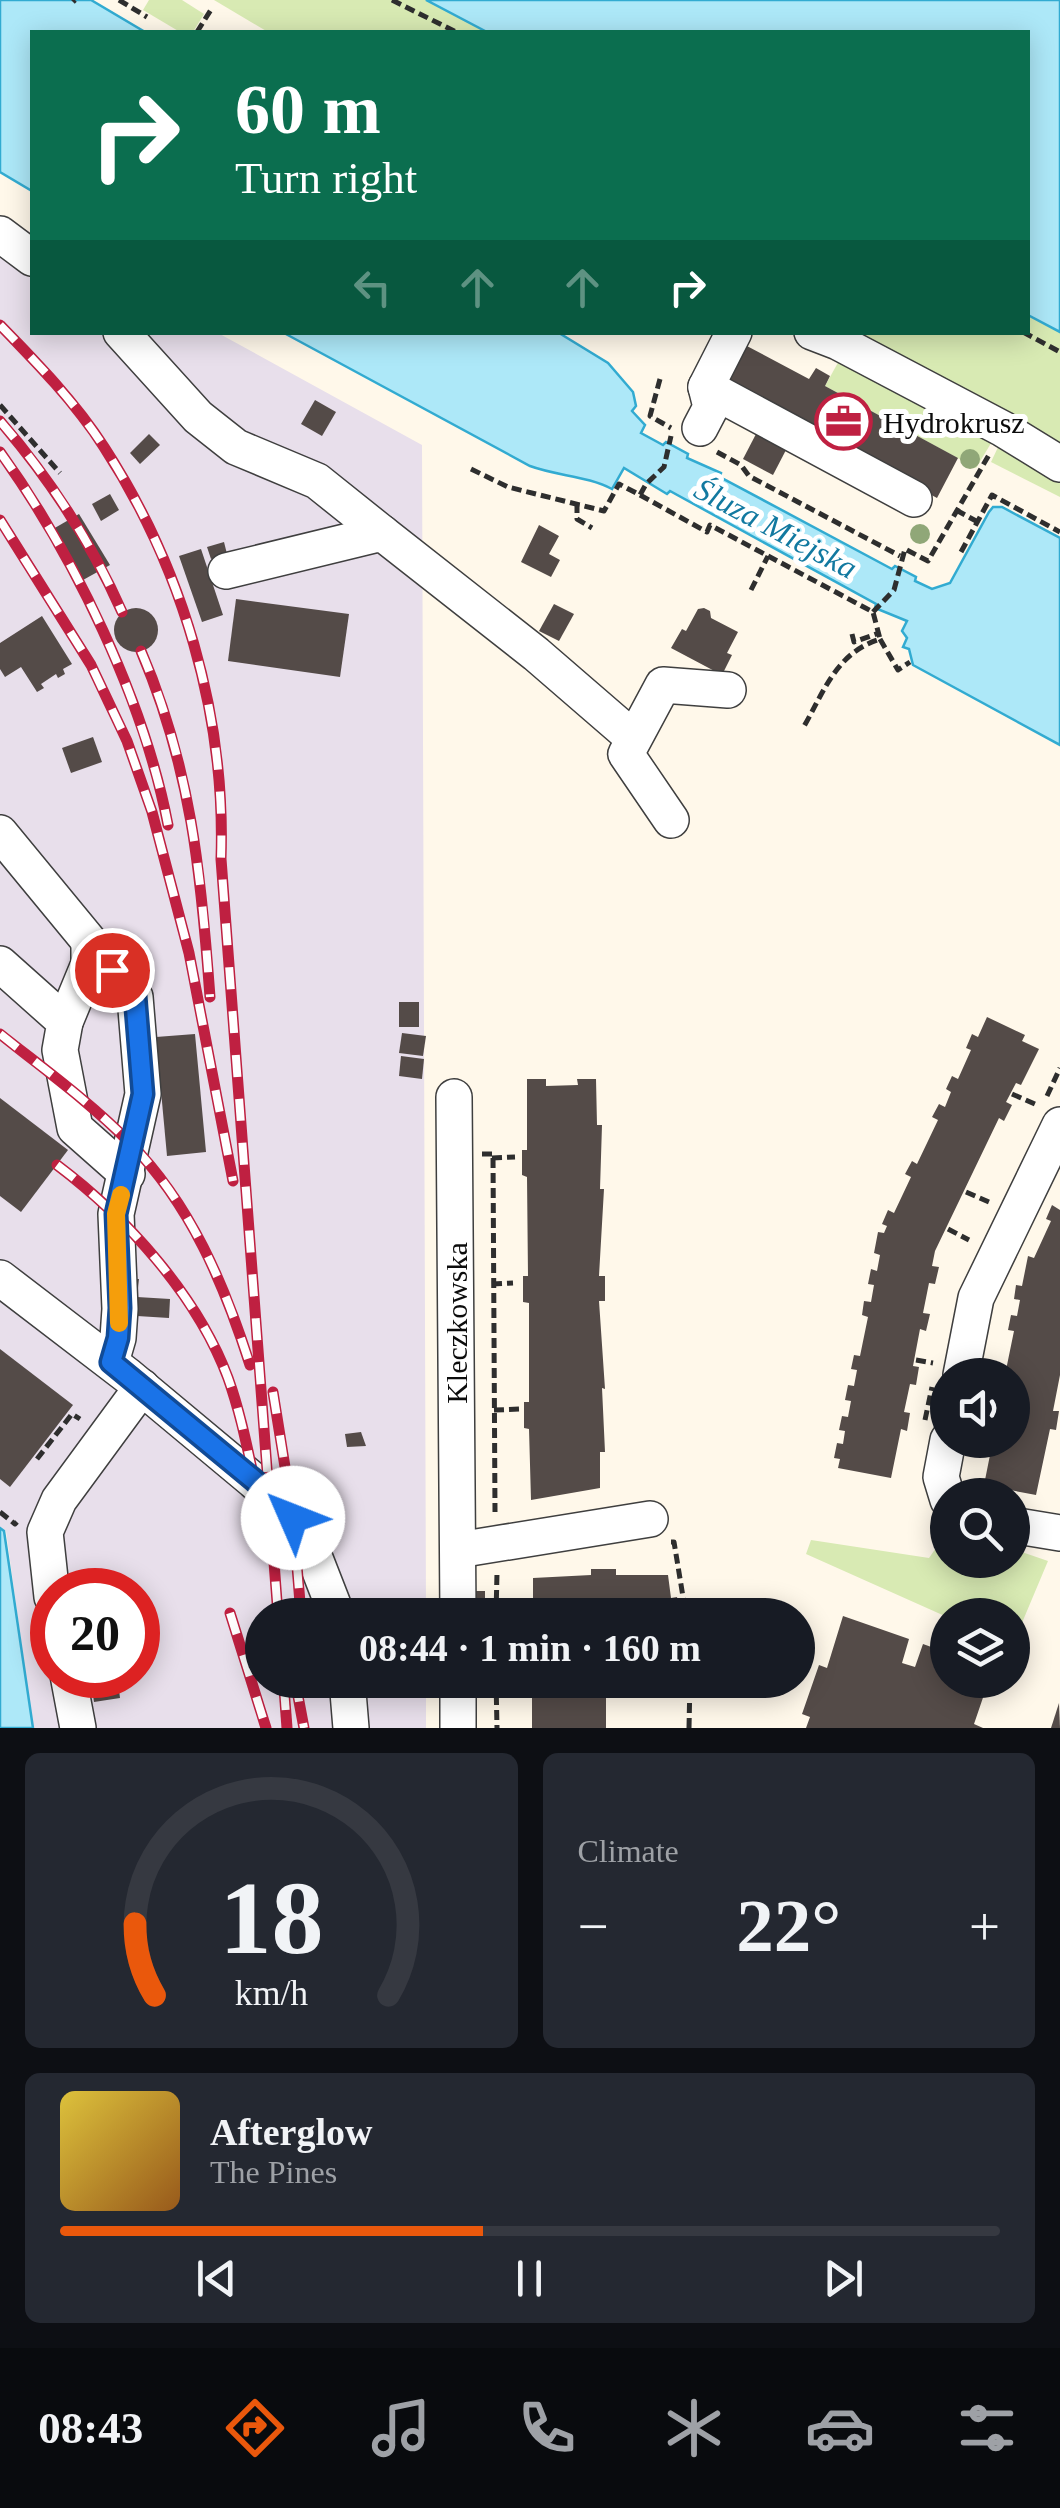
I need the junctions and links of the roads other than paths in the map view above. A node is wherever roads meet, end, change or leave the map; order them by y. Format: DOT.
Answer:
graph roads {
  1 [pos="0,234"];
  2 [pos="30,256"];
  3 [pos="124,335"];
  4 [pos="732,335"];
  5 [pos="820,335"];
  6 [pos="706,387"];
  7 [pos="678,432"];
  8 [pos="1060,464"];
  9 [pos="927,506"];
  10 [pos="382,532"];
  11 [pos="226,571"];
  12 [pos="728,690"];
  13 [pos="632,737"];
  14 [pos="672,820"];
  15 [pos="0,834"];
  16 [pos="89,942"];
  17 [pos="0,964"];
  18 [pos="65,1022"];
  19 [pos="454,1097"];
  20 [pos="1051,1116"];
  21 [pos="126,1174"];
  22 [pos="0,1278"];
  23 [pos="953,1358"];
  24 [pos="111,1362"];
  25 [pos="142,1388"];
  26 [pos="1030,1527"];
  27 [pos="652,1531"];
  28 [pos="1060,1533"];
  29 [pos="458,1550"];
  30 [pos="49,1568"];
  31 [pos="330,1598"];
  32 [pos="458,1598"];
  33 [pos="72,1698"];
  34 [pos="348,1698"];
  35 [pos="458,1698"];
  36 [pos="78,1728"];
  37 [pos="351,1728"];
  38 [pos="458,1728"];
  1 -- 2 [label="street"];
  3 -- 10 [label="street"];
  4 -- 6 [label="street"];
  5 -- 8 [label="street"];
  6 -- 7 [label="street"];
  6 -- 9 [label="street"];
  10 -- 11 [label="street"];
  10 -- 13 [label="street"];
  12 -- 13 [label="street"];
  13 -- 14 [label="street"];
  15 -- 16 [label="street"];
  16 -- 18 [label="street"];
  16 -- 21 [label="street"];
  17 -- 18 [label="street"];
  18 -- 21 [label="street"];
  19 -- 29 [label="street, Kleczkowska"];
  20 -- 23 [label="street"];
  21 -- 24 [label="street"];
  22 -- 24 [label="street"];
  24 -- 25 [label="street"];
  25 -- 30 [label="street"];
  25 -- 31 [label="street"];
  26 -- 28 [label="street"];
  27 -- 29 [label="street"];
  29 -- 32 [label="street, Kleczkowska"];
  33 -- 36 [label="street"];
  34 -- 37 [label="street"];
  35 -- 38 [label="street"];
}
